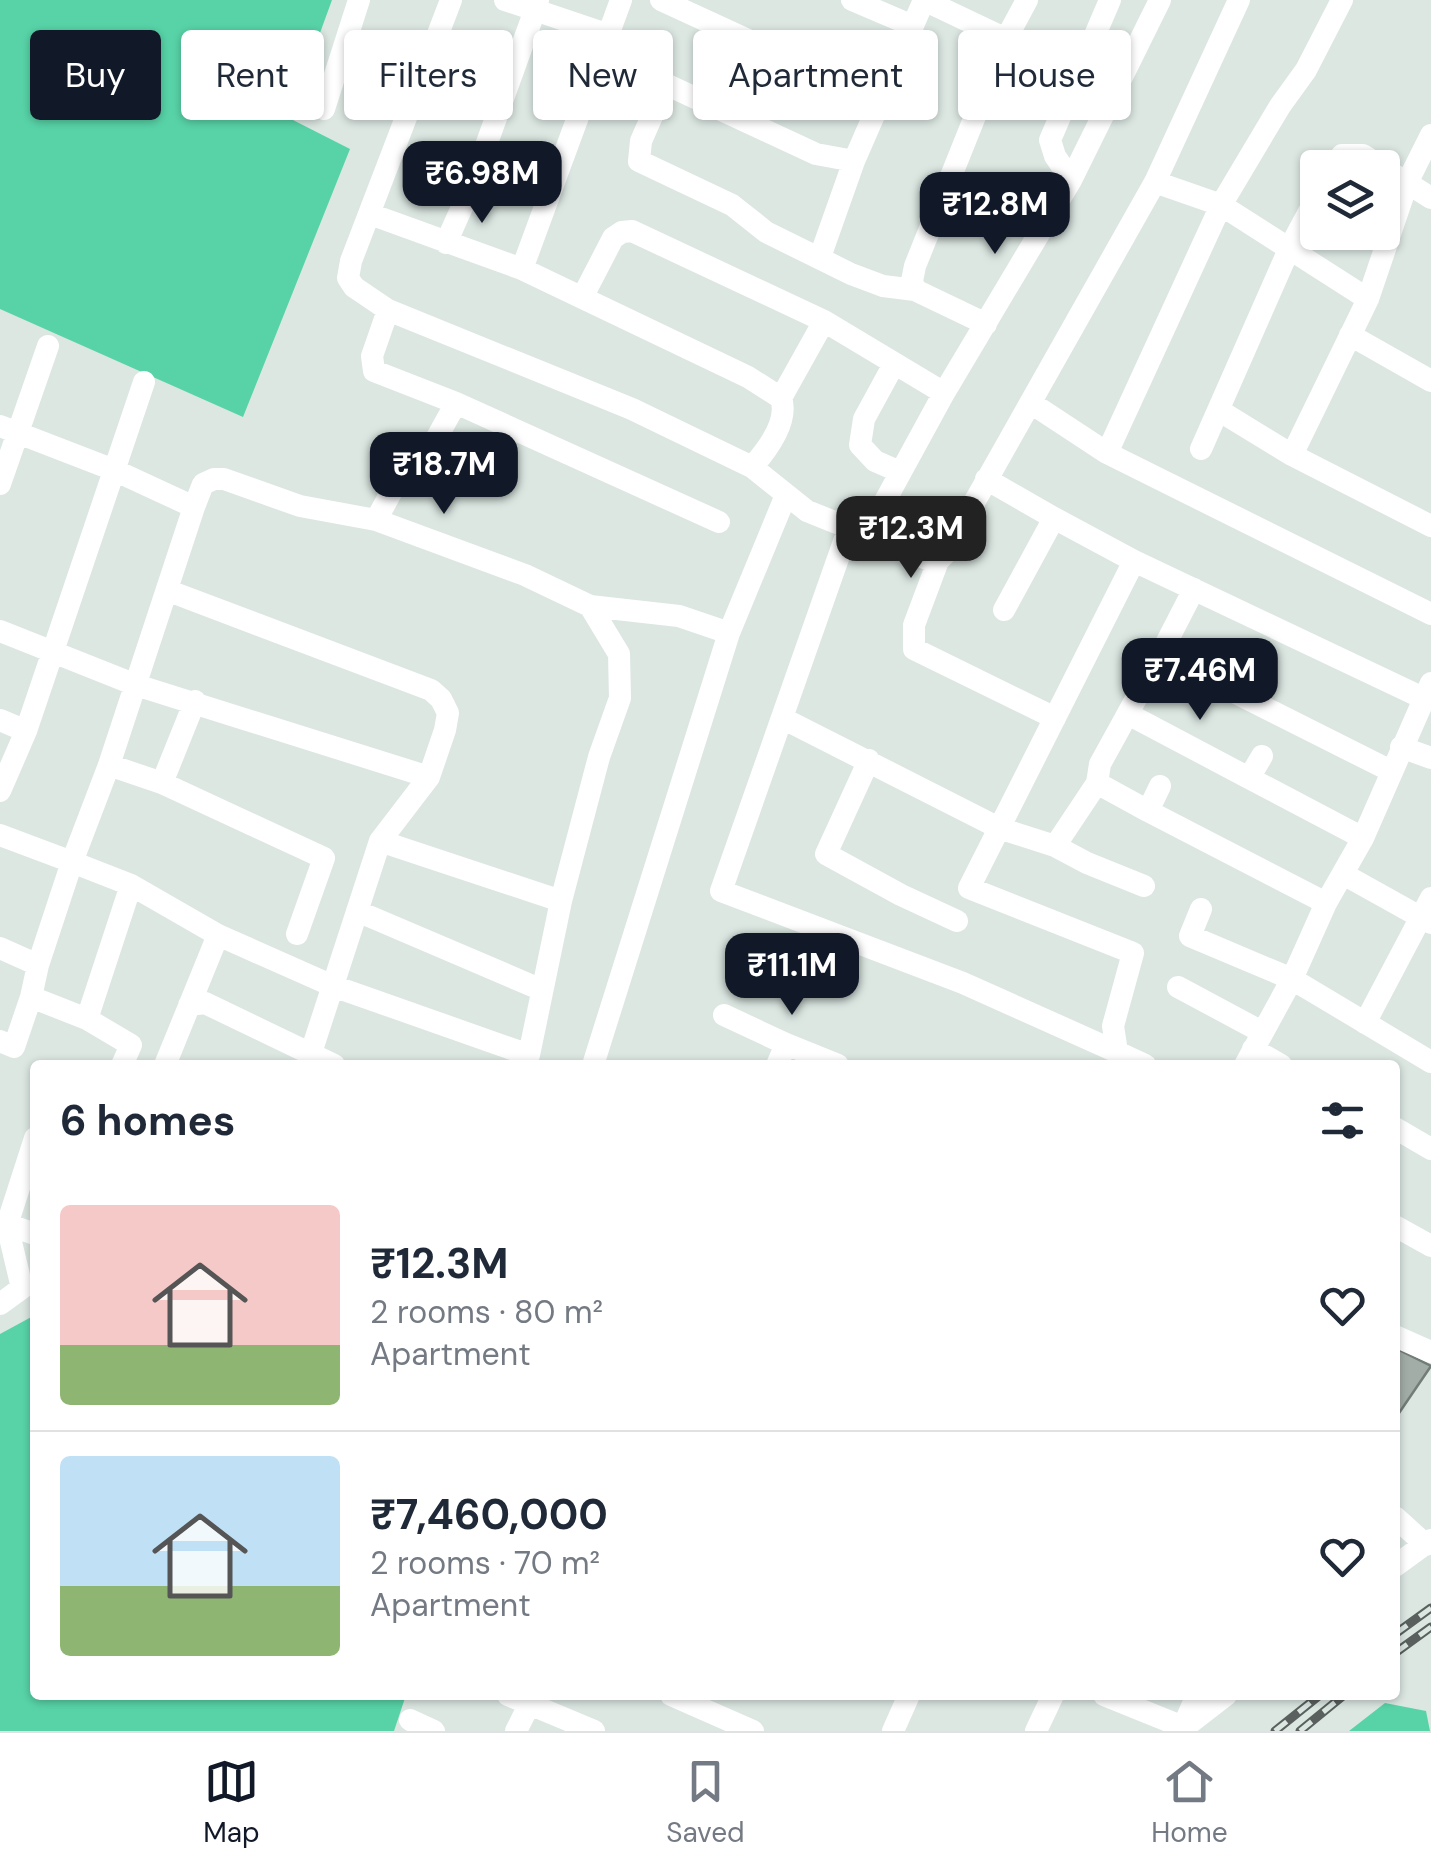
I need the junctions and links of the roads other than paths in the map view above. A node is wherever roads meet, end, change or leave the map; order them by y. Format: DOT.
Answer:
graph roads {
  1 [pos="359,0"];
  2 [pos="451,0"];
  3 [pos="505,0"];
  4 [pos="621,0"];
  5 [pos="661,0"];
  6 [pos="852,0"];
  7 [pos="924,0"];
  8 [pos="1027,0"];
  9 [pos="1110,0"];
  10 [pos="1160,0"];
  11 [pos="1239,0"];
  12 [pos="1342,0"];
  13 [pos="536,5"];
  14 [pos="913,26"];
  15 [pos="580,30"];
  16 [pos="611,30"];
  17 [pos="726,30"];
  18 [pos="911,30"];
  19 [pos="987,30"];
  20 [pos="1011,30"];
  21 [pos="673,87"];
  22 [pos="324,109"];
  23 [pos="578,120"];
  24 [pos="650,120"];
  25 [pos="873,120"];
  26 [pos="974,120"];
  27 [pos="1431,135"];
  28 [pos="854,162"];
  29 [pos="1418,174"];
  30 [pos="1071,180"];
  31 [pos="1155,182"];
  32 [pos="1431,198"];
  33 [pos="1221,205"];
  34 [pos="370,214"];
  35 [pos="1300,228"];
  36 [pos="446,244"];
  37 [pos="1290,247"];
  38 [pos="820,257"];
  39 [pos="522,269"];
  40 [pos="915,290"];
  41 [pos="583,296"];
  42 [pos="1368,299"];
  43 [pos="388,310"];
  44 [pos="824,321"];
  45 [pos="986,324"];
  46 [pos="1350,335"];
  47 [pos="48,346"];
  48 [pos="894,364"];
  49 [pos="1431,380"];
  50 [pos="144,382"];
  51 [pos="944,393"];
  52 [pos="781,398"];
  53 [pos="456,402"];
  54 [pos="1031,403"];
  55 [pos="1220,411"];
  56 [pos="9,430"];
  57 [pos="1201,449"];
  58 [pos="1107,454"];
  59 [pos="1292,454"];
  60 [pos="752,467"];
  61 [pos="114,470"];
  62 [pos="900,472"];
  63 [pos="986,479"];
  64 [pos="0,484"];
  65 [pos="786,495"];
  66 [pos="194,507"];
  67 [pos="1054,518"];
  68 [pos="376,520"];
  69 [pos="719,522"];
  70 [pos="1431,526"];
  71 [pos="857,532"];
  72 [pos="938,561"];
  73 [pos="1134,561"];
  74 [pos="1194,589"];
  75 [pos="168,591"];
  76 [pos="590,606"];
  77 [pos="1004,610"];
  78 [pos="1431,614"];
  79 [pos="0,631"];
  80 [pos="729,633"];
  81 [pos="52,652"];
  82 [pos="1160,654"];
  83 [pos="136,685"];
  84 [pos="1427,690"];
  85 [pos="195,701"];
  86 [pos="1128,714"];
  87 [pos="782,718"];
  88 [pos="1054,718"];
  89 [pos="0,720"];
  90 [pos="26,732"];
  91 [pos="1401,747"];
  92 [pos="1262,756"];
  93 [pos="1431,758"];
  94 [pos="869,760"];
  95 [pos="109,765"];
  96 [pos="1391,771"];
  97 [pos="429,776"];
  98 [pos="1249,778"];
  99 [pos="162,783"];
  100 [pos="1097,783"];
  101 [pos="1160,786"];
  102 [pos="0,791"];
  103 [pos="1148,811"];
  104 [pos="999,828"];
  105 [pos="0,835"];
  106 [pos="1363,838"];
  107 [pos="380,841"];
  108 [pos="1056,846"];
  109 [pos="72,862"];
  110 [pos="1343,874"];
  111 [pos="131,885"];
  112 [pos="1144,886"];
  113 [pos="560,902"];
  114 [pos="1326,904"];
  115 [pos="1202,909"];
  116 [pos="357,911"];
  117 [pos="1428,913"];
  118 [pos="957,921"];
  119 [pos="297,934"];
  120 [pos="218,935"];
  121 [pos="0,948"];
  122 [pos="38,966"];
  123 [pos="1292,979"];
  124 [pos="333,986"];
  125 [pos="1178,988"];
  126 [pos="542,990"];
  127 [pos="31,998"];
  128 [pos="189,1005"];
  129 [pos="724,1015"];
  130 [pos="87,1020"];
  131 [pos="1365,1023"];
  132 [pos="0,1041"];
  133 [pos="1253,1049"];
  134 [pos="1117,1052"];
  135 [pos="781,1054"];
  136 [pos="126,1055"];
  137 [pos="164,1060"];
  138 [pos="308,1060"];
  139 [pos="595,1060"];
  140 [pos="812,1060"];
  141 [pos="1135,1060"];
  142 [pos="1431,1062"];
  143 [pos="1400,1131"];
  144 [pos="1431,1149"];
  145 [pos="30,1152"];
  146 [pos="4,1224"];
  147 [pos="1400,1229"];
  148 [pos="30,1232"];
  149 [pos="1431,1246"];
  150 [pos="19,1287"];
  151 [pos="0,1304"];
  152 [pos="1400,1338"];
  153 [pos="1431,1352"];
  154 [pos="1400,1521"];
  155 [pos="1428,1543"];
  156 [pos="1400,1563"];
  157 [pos="524,1700"];
  158 [pos="528,1700"];
  159 [pos="682,1700"];
  160 [pos="907,1700"];
  161 [pos="1051,1700"];
  162 [pos="1115,1700"];
  163 [pos="1196,1700"];
  164 [pos="1220,1700"];
  165 [pos="410,1720"];
  166 [pos="1182,1729"];
  167 [pos="434,1731"];
  168 [pos="516,1731"];
  169 [pos="594,1731"];
  170 [pos="753,1731"];
  171 [pos="892,1731"];
  172 [pos="1036,1731"];
  1 -- 22 [label="street"];
  2 -- 34 [label="street"];
  3 -- 13 [label="street"];
  4 -- 16 [label="street"];
  5 -- 17 [label="street"];
  6 -- 14 [label="street"];
  7 -- 14 [label="street"];
  7 -- 19 [label="street"];
  8 -- 20 [label="street"];
  9 -- 30 [label="street"];
  10 -- 30 [label="street"];
  11 -- 31 [label="street"];
  12 -- 33 [label="street"];
  13 -- 15 [label="street"];
  13 -- 36 [label="street"];
  14 -- 18 [label="street"];
  21 -- 28 [label="street"];
  23 -- 39 [label="street"];
  24 -- 38 [label="street"];
  25 -- 28 [label="street"];
  26 -- 40 [label="street"];
  27 -- 29 [label="street"];
  28 -- 38 [label="street"];
  29 -- 32 [label="street"];
  29 -- 42 [label="street"];
  30 -- 45 [label="street"];
  31 -- 33 [label="street"];
  31 -- 54 [label="street"];
  33 -- 37 [label="street"];
  33 -- 58 [label="street"];
  34 -- 36 [label="street"];
  34 -- 43 [label="street"];
  35 -- 37 [label="street"];
  36 -- 39 [label="street"];
  37 -- 42 [label="street"];
  37 -- 55 [label="street"];
  38 -- 40 [label="street"];
  39 -- 41 [label="street"];
  40 -- 45 [label="street"];
  41 -- 44 [label="street"];
  41 -- 52 [label="street"];
  42 -- 46 [label="street"];
  43 -- 53 [label="street"];
  43 -- 60 [label="street"];
  44 -- 48 [label="street"];
  44 -- 52 [label="street"];
  45 -- 51 [label="street"];
  46 -- 49 [label="street"];
  46 -- 59 [label="street"];
  47 -- 56 [label="street"];
  48 -- 51 [label="street"];
  48 -- 62 [label="street"];
  50 -- 61 [label="street"];
  51 -- 62 [label="street"];
  52 -- 60 [label="street"];
  53 -- 68 [label="street"];
  53 -- 69 [label="street"];
  54 -- 58 [label="street"];
  54 -- 63 [label="street"];
  55 -- 57 [label="street"];
  55 -- 59 [label="street"];
  56 -- 61 [label="street"];
  56 -- 64 [label="street"];
  58 -- 78 [label="street"];
  59 -- 70 [label="street"];
  60 -- 65 [label="street"];
  61 -- 66 [label="street"];
  61 -- 81 [label="street"];
  62 -- 71 [label="street"];
  63 -- 67 [label="street"];
  63 -- 72 [label="street"];
  65 -- 71 [label="street"];
  65 -- 80 [label="street"];
  66 -- 68 [label="street"];
  66 -- 75 [label="street"];
  67 -- 73 [label="street"];
  67 -- 77 [label="street"];
  68 -- 76 [label="street"];
  71 -- 72 [label="street"];
  71 -- 87 [label="street"];
  72 -- 88 [label="street"];
  73 -- 74 [label="street"];
  73 -- 88 [label="street"];
  74 -- 82 [label="street"];
  74 -- 84 [label="street"];
  75 -- 83 [label="street"];
  75 -- 97 [label="street"];
  76 -- 80 [label="street"];
  76 -- 113 [label="street"];
  79 -- 81 [label="street"];
  80 -- 139 [label="street"];
  81 -- 83 [label="street"];
  81 -- 90 [label="street"];
  82 -- 86 [label="street"];
  82 -- 96 [label="street"];
  83 -- 85 [label="street"];
  83 -- 95 [label="street"];
  84 -- 91 [label="street"];
  85 -- 97 [label="street"];
  85 -- 99 [label="street"];
  86 -- 98 [label="street"];
  86 -- 100 [label="street"];
  87 -- 94 [label="street"];
  87 -- 134 [label="street"];
  88 -- 104 [label="street"];
  89 -- 90 [label="street"];
  90 -- 102 [label="street"];
  91 -- 93 [label="street"];
  91 -- 96 [label="street"];
  92 -- 98 [label="street"];
  94 -- 104 [label="street"];
  94 -- 118 [label="street"];
  95 -- 99 [label="street"];
  95 -- 109 [label="street"];
  96 -- 106 [label="street"];
  97 -- 107 [label="street"];
  98 -- 106 [label="street"];
  99 -- 119 [label="street"];
  100 -- 103 [label="street"];
  100 -- 108 [label="street"];
  101 -- 103 [label="street"];
  103 -- 114 [label="street"];
  104 -- 108 [label="street"];
  104 -- 134 [label="street"];
  105 -- 109 [label="street"];
  106 -- 110 [label="street"];
  107 -- 113 [label="street"];
  107 -- 116 [label="street"];
  108 -- 112 [label="street"];
  109 -- 111 [label="street"];
  109 -- 122 [label="street"];
  110 -- 114 [label="street"];
  110 -- 117 [label="street"];
  111 -- 120 [label="street"];
  111 -- 130 [label="street"];
  113 -- 126 [label="street"];
  114 -- 123 [label="street"];
  115 -- 123 [label="street"];
  116 -- 124 [label="street"];
  116 -- 126 [label="street"];
  117 -- 131 [label="street"];
  120 -- 124 [label="street"];
  120 -- 128 [label="street"];
  121 -- 122 [label="street"];
  122 -- 127 [label="street"];
  123 -- 131 [label="street"];
  123 -- 133 [label="street"];
  124 -- 126 [label="street"];
  124 -- 138 [label="street"];
  125 -- 133 [label="street"];
  127 -- 130 [label="street"];
  127 -- 132 [label="street"];
  128 -- 137 [label="street"];
  128 -- 138 [label="street"];
  129 -- 135 [label="street"];
  130 -- 136 [label="street"];
  131 -- 142 [label="street"];
  134 -- 141 [label="street"];
  135 -- 140 [label="street"];
  143 -- 144 [label="street"];
  145 -- 146 [label="street"];
  146 -- 148 [label="street"];
  146 -- 150 [label="street"];
  147 -- 149 [label="street"];
  150 -- 151 [label="street"];
  152 -- 153 [label="street"];
  154 -- 155 [label="street"];
  155 -- 156 [label="street"];
  157 -- 168 [label="street"];
  158 -- 169 [label="street"];
  159 -- 170 [label="street"];
  160 -- 171 [label="street"];
  161 -- 172 [label="street"];
  162 -- 166 [label="street"];
  163 -- 166 [label="street"];
  164 -- 166 [label="street"];
  165 -- 167 [label="street"];
}
